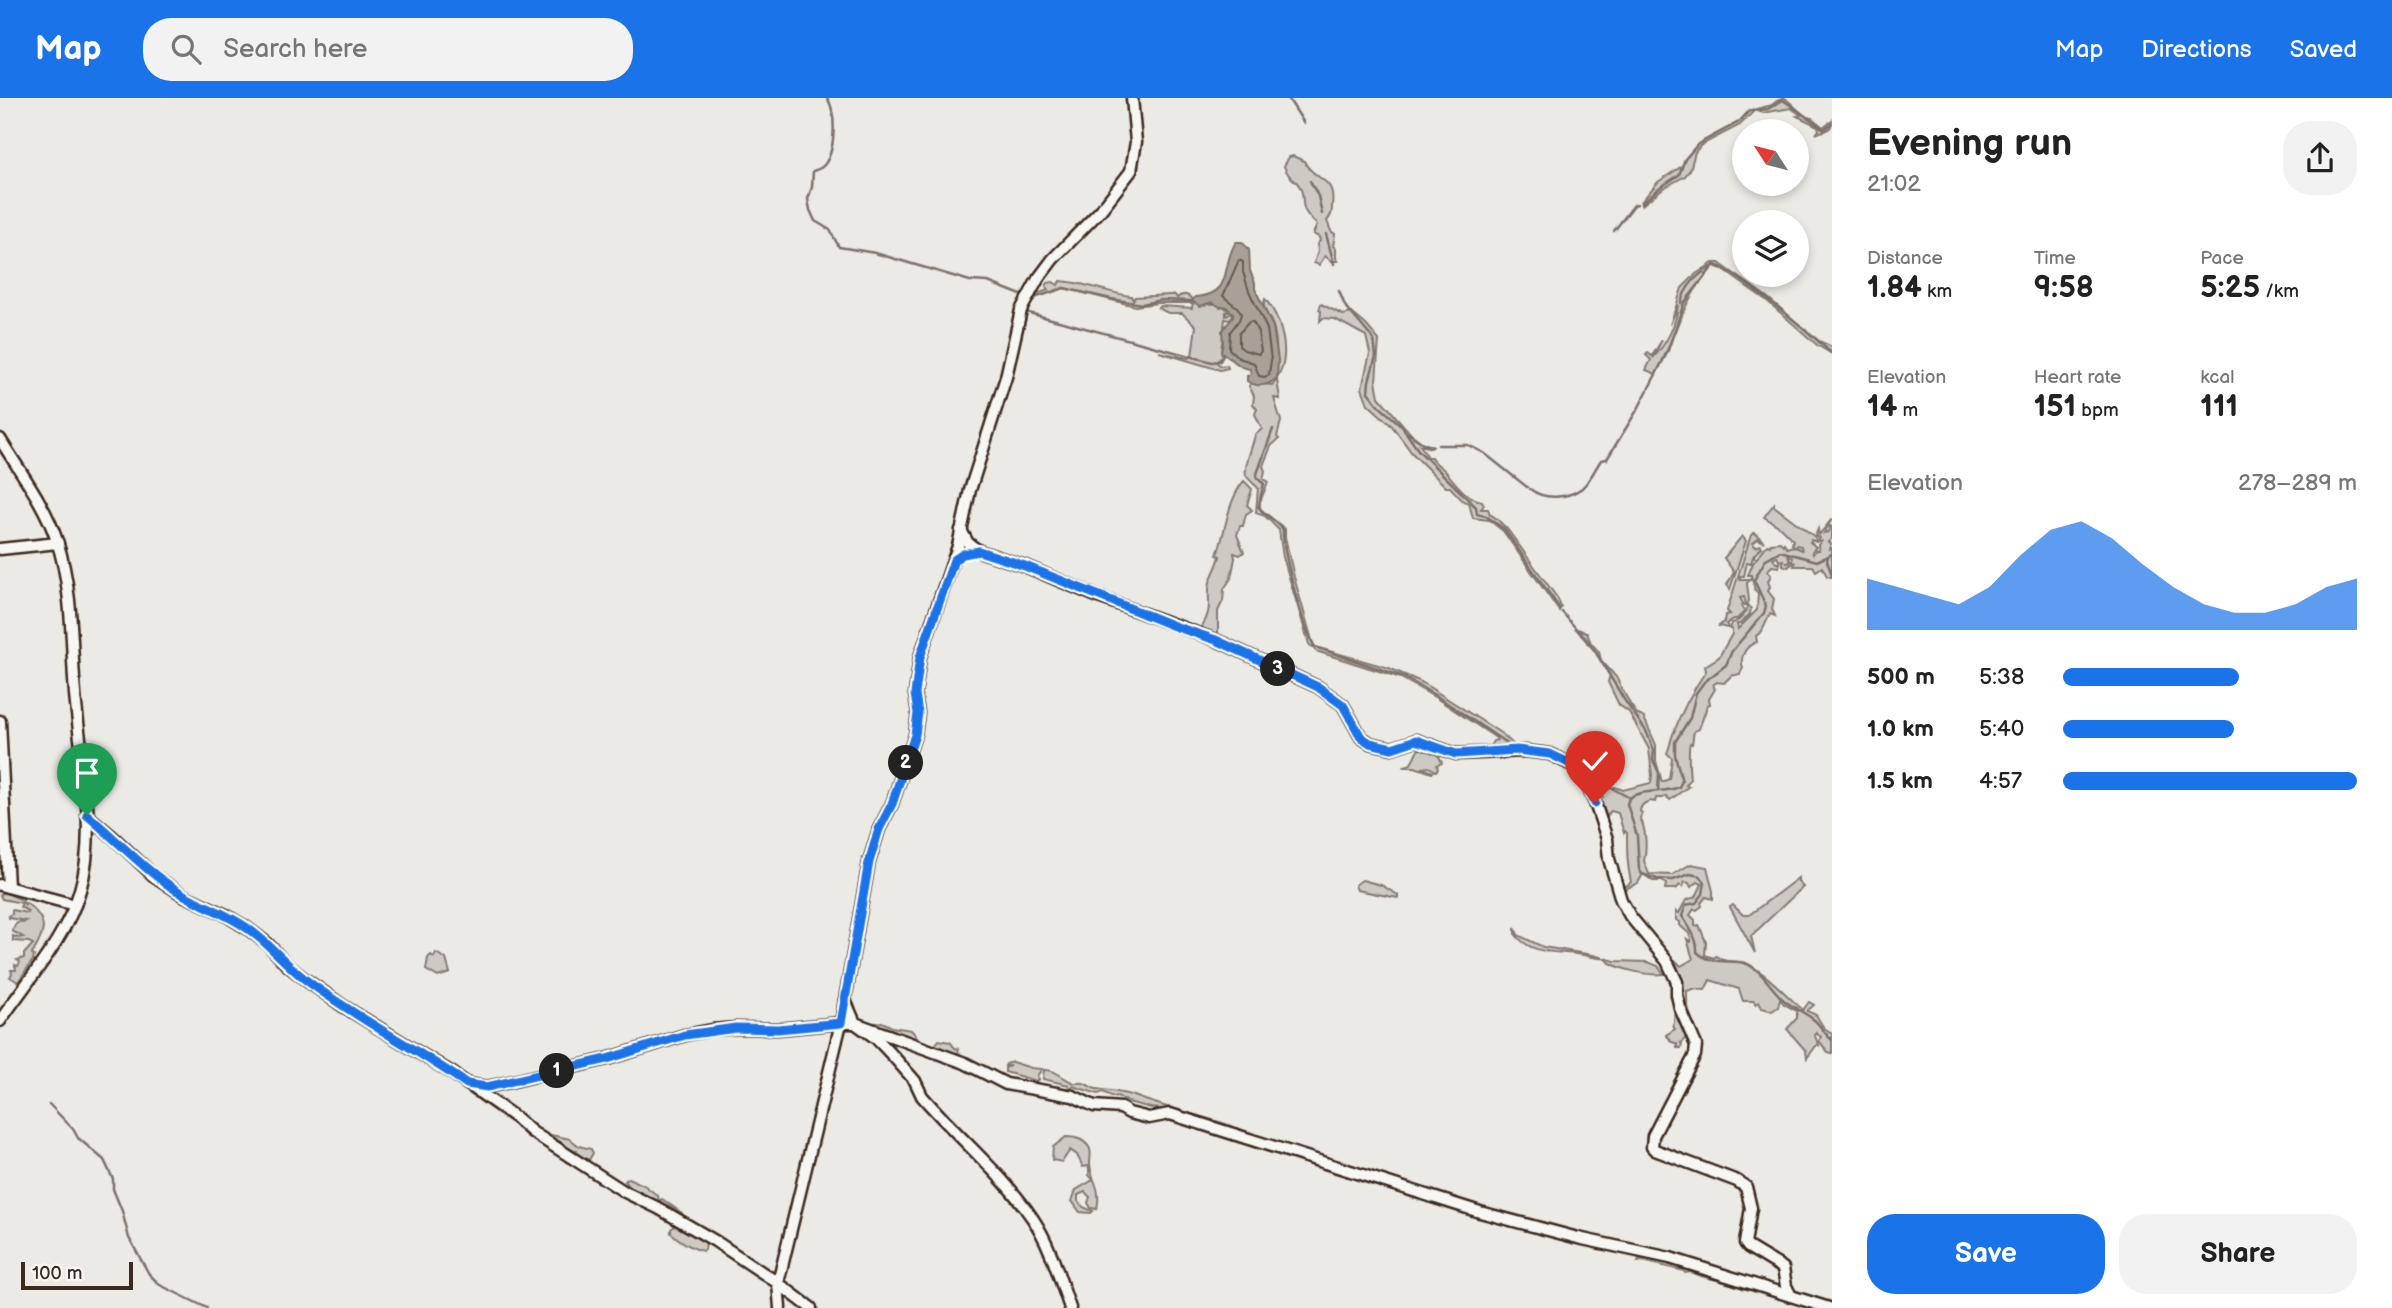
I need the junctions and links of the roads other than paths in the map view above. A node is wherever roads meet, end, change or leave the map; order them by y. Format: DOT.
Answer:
graph roads {
  1 [pos="1132,98"];
  2 [pos="0,439"];
  3 [pos="3,451"];
  4 [pos="961,530"];
  5 [pos="58,543"];
  6 [pos="0,550"];
  7 [pos="979,551"];
  8 [pos="954,560"];
  9 [pos="0,721"];
  10 [pos="2,805"];
  11 [pos="87,815"];
  12 [pos="4,886"];
  13 [pos="75,905"];
  14 [pos="845,1000"];
  15 [pos="0,1021"];
  16 [pos="841,1023"];
  17 [pos="855,1023"];
  18 [pos="467,1084"];
  19 [pos="778,1283"];
  20 [pos="1791,1296"];
  21 [pos="780,1308"];
  22 [pos="811,1308"];
  23 [pos="1070,1308"];
  24 [pos="1829,1308"];
  1 -- 4 [label="street"];
  2 -- 3 [label="street"];
  3 -- 5 [label="street"];
  4 -- 7 [label="street"];
  4 -- 8 [label="street"];
  5 -- 6 [label="street"];
  5 -- 11 [label="street"];
  7 -- 8 [label="street"];
  7 -- 20 [label="street"];
  8 -- 14 [label="street"];
  9 -- 10 [label="street"];
  10 -- 12 [label="street"];
  11 -- 13 [label="street"];
  11 -- 18 [label="street"];
  12 -- 13 [label="street"];
  13 -- 15 [label="street"];
  14 -- 16 [label="street"];
  14 -- 17 [label="street"];
  16 -- 17 [label="street"];
  16 -- 18 [label="street"];
  16 -- 19 [label="street"];
  17 -- 20 [label="street"];
  17 -- 23 [label="street"];
  18 -- 19 [label="street"];
  19 -- 21 [label="street"];
  19 -- 22 [label="street"];
  20 -- 24 [label="street"];
}
